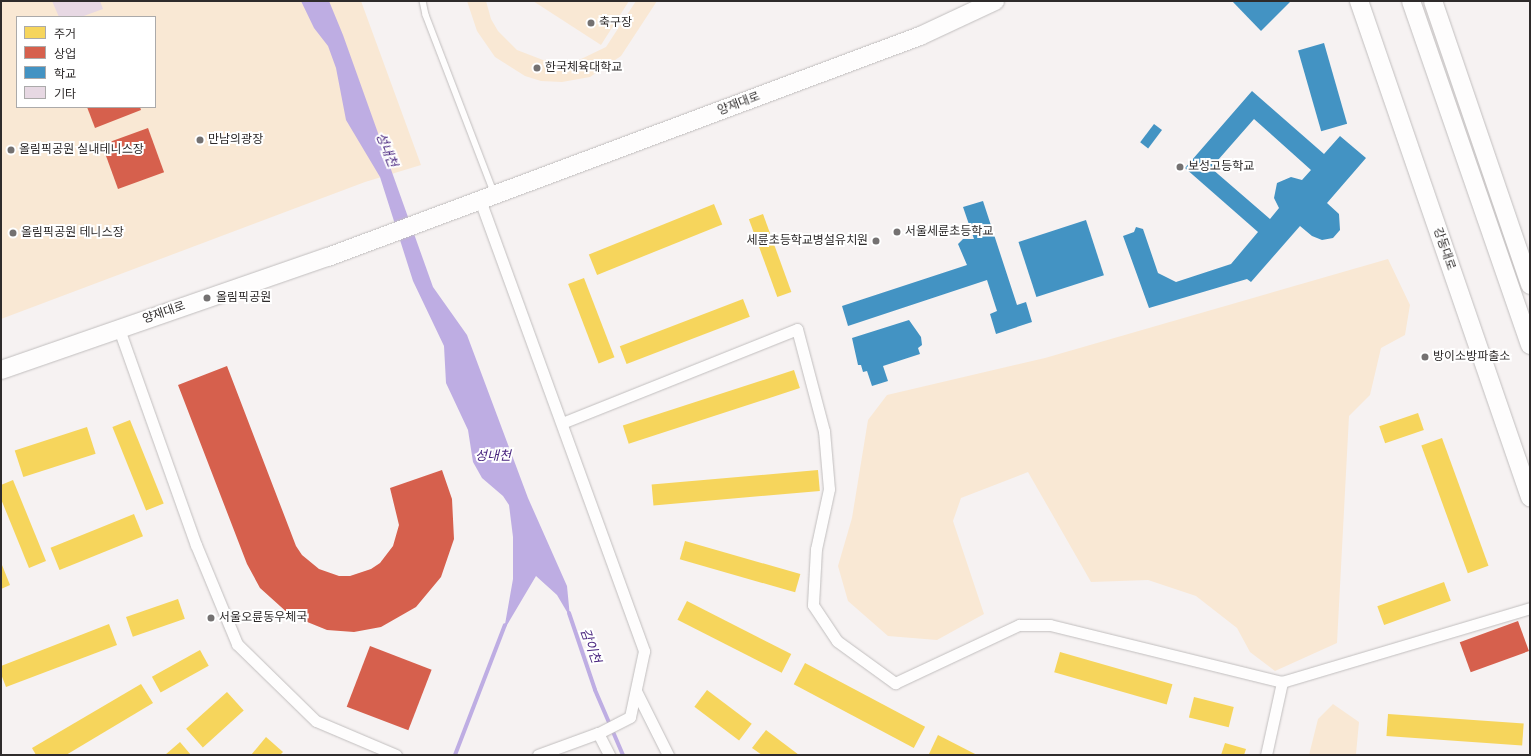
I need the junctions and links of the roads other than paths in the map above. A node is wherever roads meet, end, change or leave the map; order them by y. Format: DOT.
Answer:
graph roads {
  1 [pos="423,1"];
  2 [pos="995,1"];
  3 [pos="1359,1"];
  4 [pos="1411,1"];
  5 [pos="1433,1"];
  6 [pos="488,197"];
  7 [pos="1530,285"];
  8 [pos="119,329"];
  9 [pos="1530,345"];
  10 [pos="1,370"];
  11 [pos="562,422"];
  12 [pos="1530,497"];
  13 [pos="1530,608"];
  14 [pos="1282,682"];
  15 [pos="636,691"];
  16 [pos="598,733"];
  17 [pos="396,755"];
  18 [pos="538,755"];
  19 [pos="609,755"];
  20 [pos="668,755"];
  21 [pos="1266,755"];
  1 -- 6 [label="lane"];
  2 -- 6 [label="main road, 양재대로"];
  3 -- 12 [label="main road, 강동대로"];
  4 -- 9 [label="main road"];
  5 -- 7 [label="main road"];
  6 -- 8 [label="main road, 양재대로"];
  6 -- 11 [label="street"];
  8 -- 10 [label="main road, 양재대로"];
  8 -- 17 [label="street"];
  11 -- 14 [label="street"];
  11 -- 15 [label="street"];
  13 -- 14 [label="street"];
  14 -- 21 [label="street"];
  15 -- 16 [label="street"];
  15 -- 20 [label="street"];
  16 -- 18 [label="street"];
  16 -- 19 [label="street"];
}
